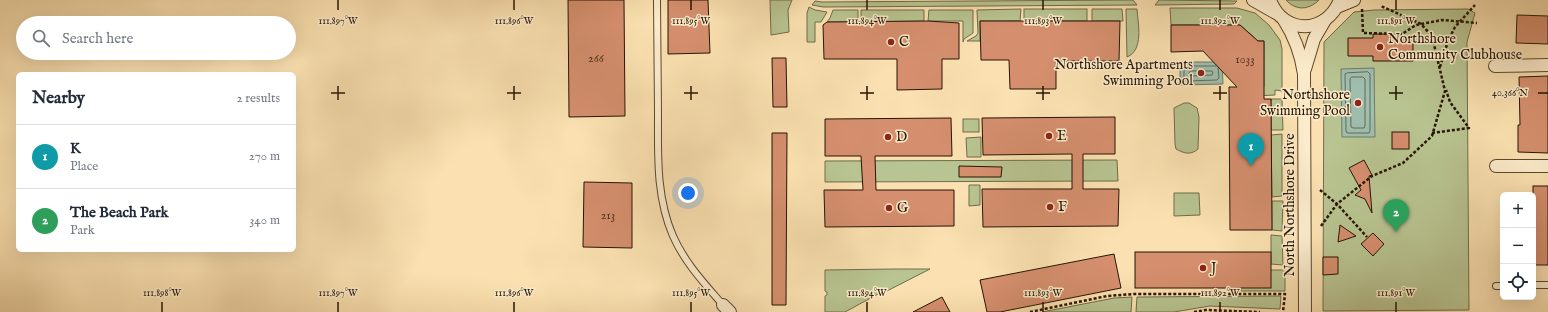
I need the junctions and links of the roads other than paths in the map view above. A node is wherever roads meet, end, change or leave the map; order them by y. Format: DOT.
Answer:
graph roads {
  1 [pos="657,0"];
  2 [pos="1253,0"];
  3 [pos="1270,0"];
  4 [pos="1358,2"];
  5 [pos="1339,4"];
  6 [pos="1281,17"];
  7 [pos="1325,20"];
  8 [pos="1548,65"];
  9 [pos="1495,66"];
  10 [pos="1304,74"];
  11 [pos="1496,166"];
  12 [pos="1548,166"];
  13 [pos="1536,285"];
  14 [pos="1548,285"];
  15 [pos="1496,286"];
  16 [pos="1500,286"];
  17 [pos="726,308"];
  18 [pos="1305,312"];
  1 -- 17 [label="lane"];
  2 -- 6 [label="street"];
  3 -- 6 [label="street, North Northshore Drive"];
  4 -- 5 [label="street"];
  5 -- 7 [label="street, North Northshore Drive"];
  6 -- 7 [label="street"];
  6 -- 10 [label="street, North Northshore Drive"];
  7 -- 10 [label="street, North Northshore Drive"];
  8 -- 9 [label="street"];
  10 -- 18 [label="street, North Northshore Drive"];
  11 -- 12 [label="street"];
  13 -- 14 [label="lane"];
  15 -- 16 [label="lane"];
}
